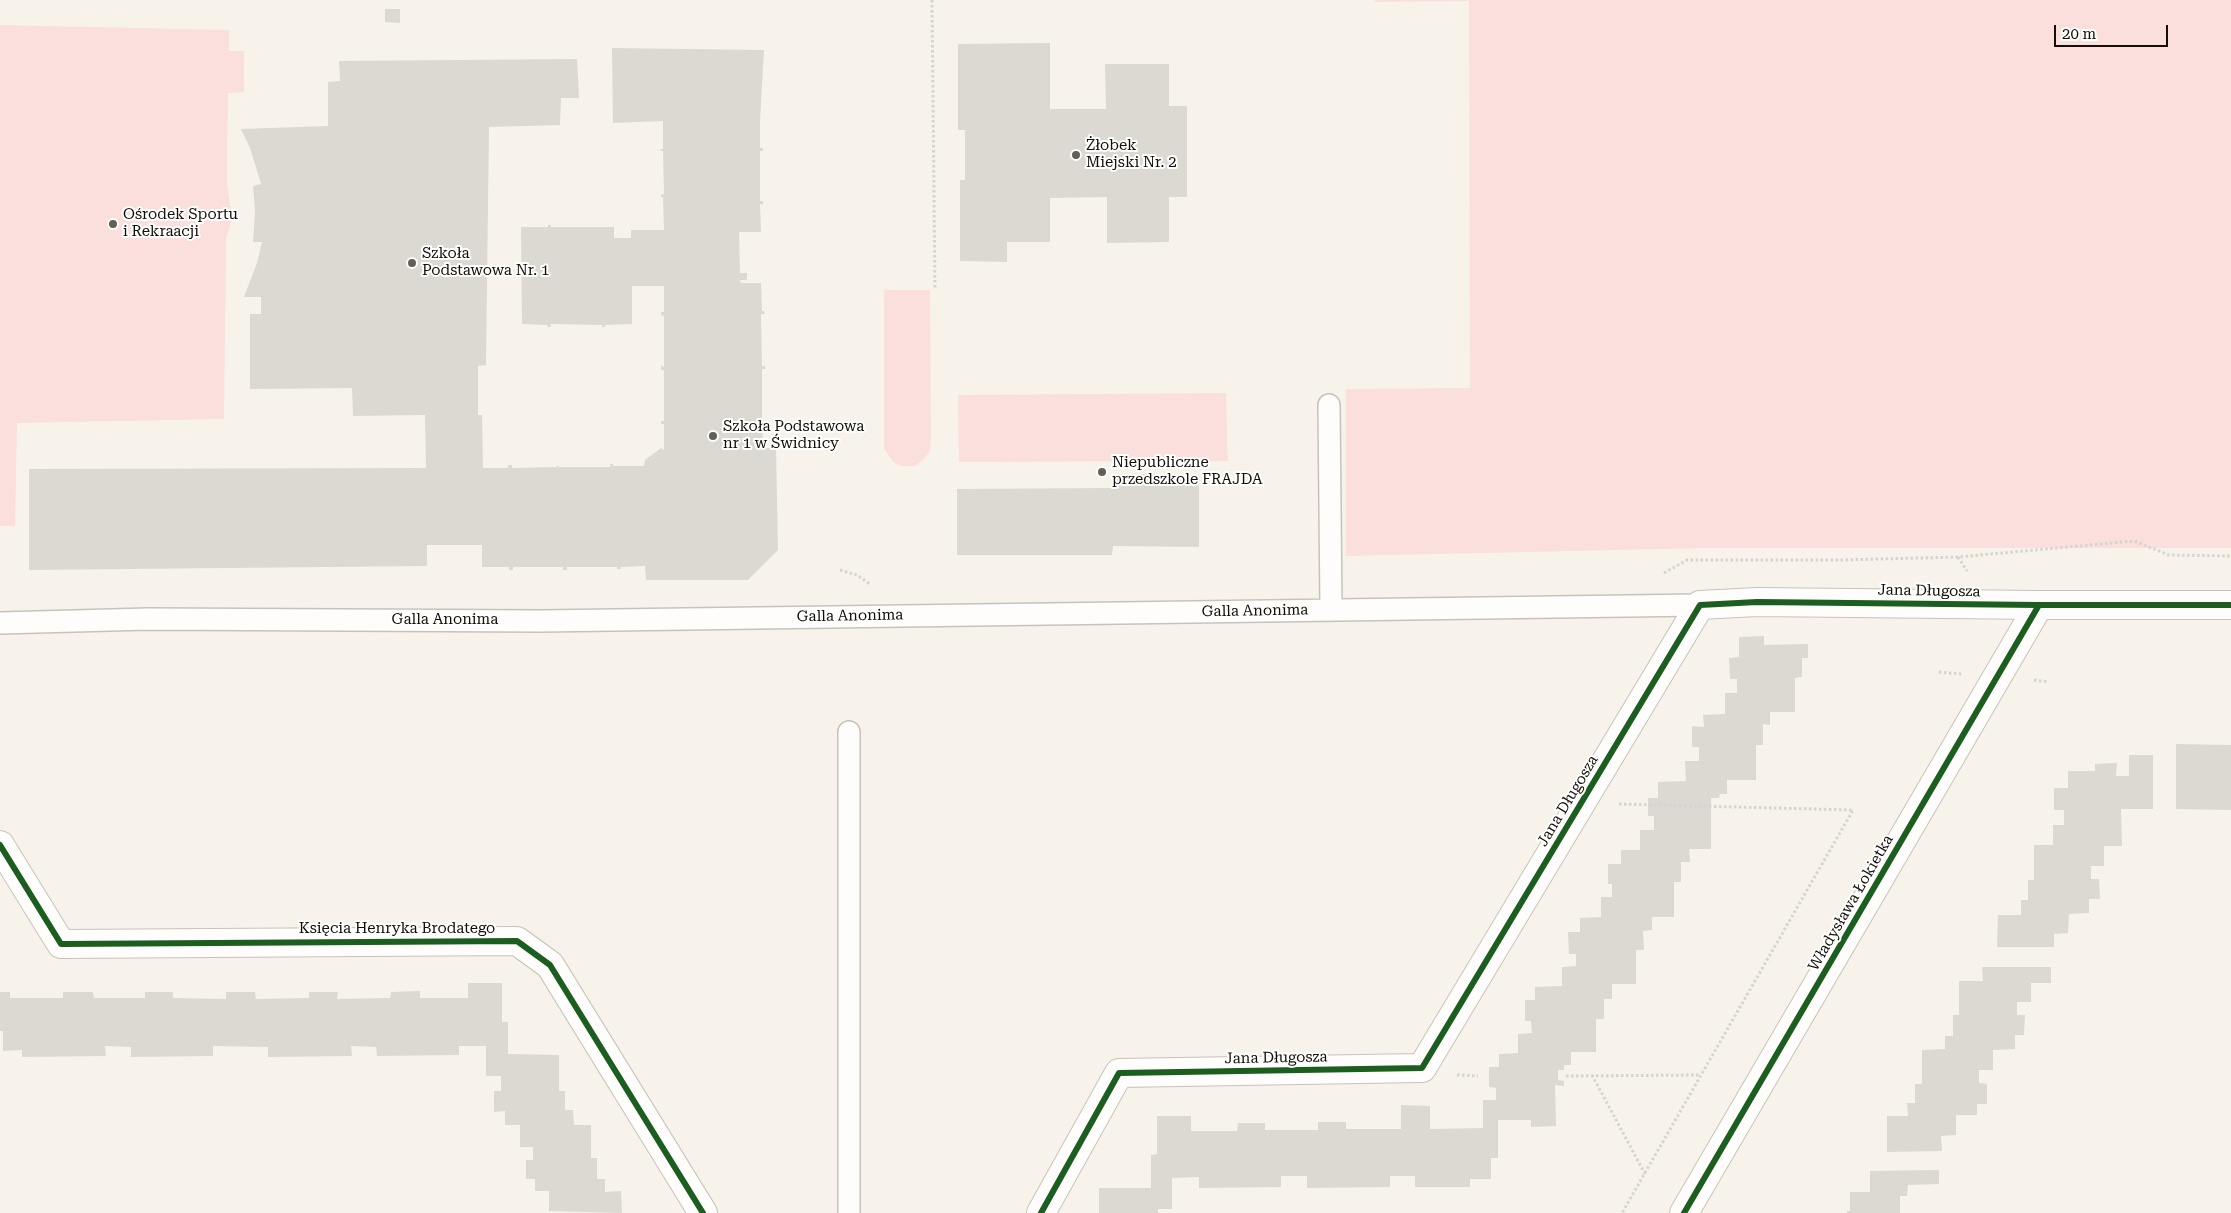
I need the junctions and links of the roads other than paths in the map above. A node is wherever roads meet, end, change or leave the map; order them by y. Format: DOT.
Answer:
graph roads {
  1 [pos="1329,405"];
  2 [pos="1700,605"];
  3 [pos="2039,605"];
  4 [pos="2231,605"];
  5 [pos="1331,610"];
  6 [pos="0,623"];
  7 [pos="849,732"];
  8 [pos="0,845"];
  9 [pos="703,1213"];
  10 [pos="849,1213"];
  11 [pos="1041,1213"];
  12 [pos="1684,1213"];
  1 -- 5 [label="lane"];
  2 -- 3 [label="street, Jana Długosza"];
  2 -- 5 [label="lane, Galla Anonima"];
  2 -- 11 [label="street, Jana Długosza"];
  3 -- 4 [label="street, Jana Długosza"];
  3 -- 12 [label="street, Władysława Łokietka"];
  5 -- 6 [label="lane, Galla Anonima"];
  7 -- 10 [label="lane"];
  8 -- 9 [label="street, Księcia Henryka Brodatego"];
}
